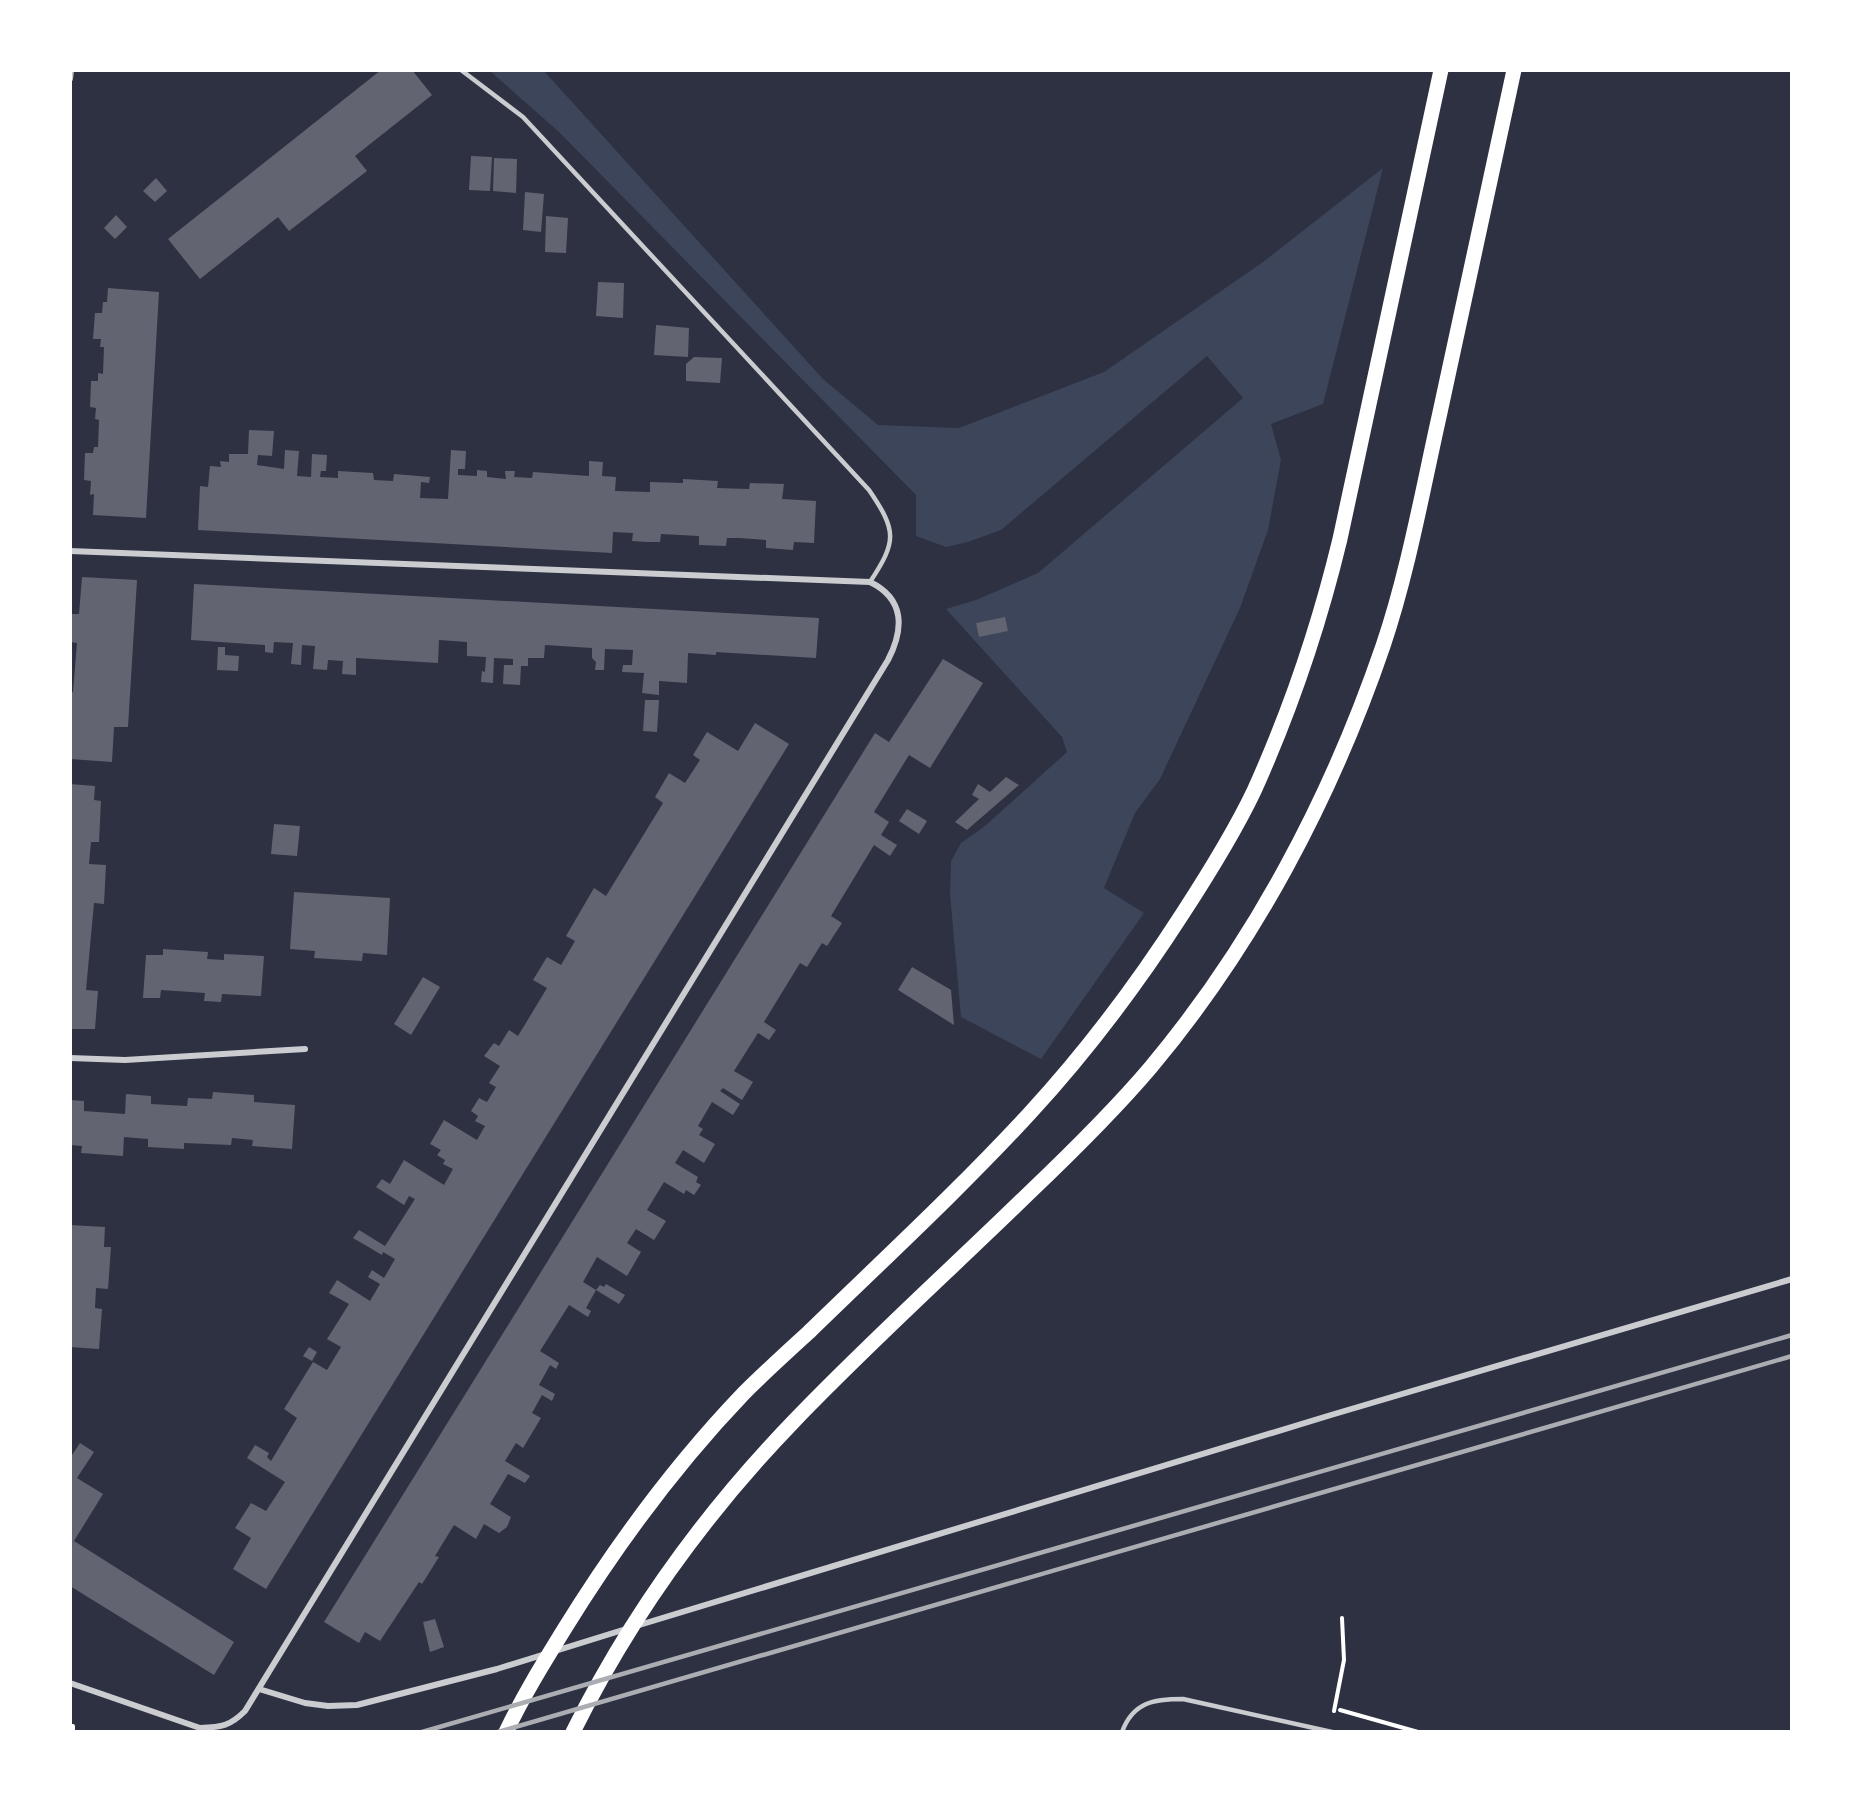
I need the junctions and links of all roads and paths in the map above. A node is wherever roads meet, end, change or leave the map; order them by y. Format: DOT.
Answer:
graph roads {
  1 [pos="71,70"];
  2 [pos="461,70"];
  3 [pos="1442,70"];
  4 [pos="1514,70"];
  5 [pos="70,79"];
  6 [pos="70,551"];
  7 [pos="870,582"];
  8 [pos="305,1049"];
  9 [pos="70,1058"];
  10 [pos="1791,1279"];
  11 [pos="1342,1618"];
  12 [pos="70,1683"];
  13 [pos="259,1689"];
  14 [pos="70,1726"];
  15 [pos="73,1731"];
  16 [pos="506,1731"];
  17 [pos="573,1731"];
  18 [pos="1122,1731"];
  19 [pos="1330,1731"];
  1 -- 5 [label="street"];
  2 -- 7 [label="lane"];
  3 -- 16 [label="main road"];
  4 -- 17 [label="main road"];
  6 -- 7 [label="street"];
  7 -- 13 [label="street"];
  8 -- 9 [label="street"];
  10 -- 13 [label="street"];
  11 -- 19 [label="path"];
  12 -- 13 [label="street"];
  14 -- 15 [label="path"];
  18 -- 19 [label="lane"];
}
